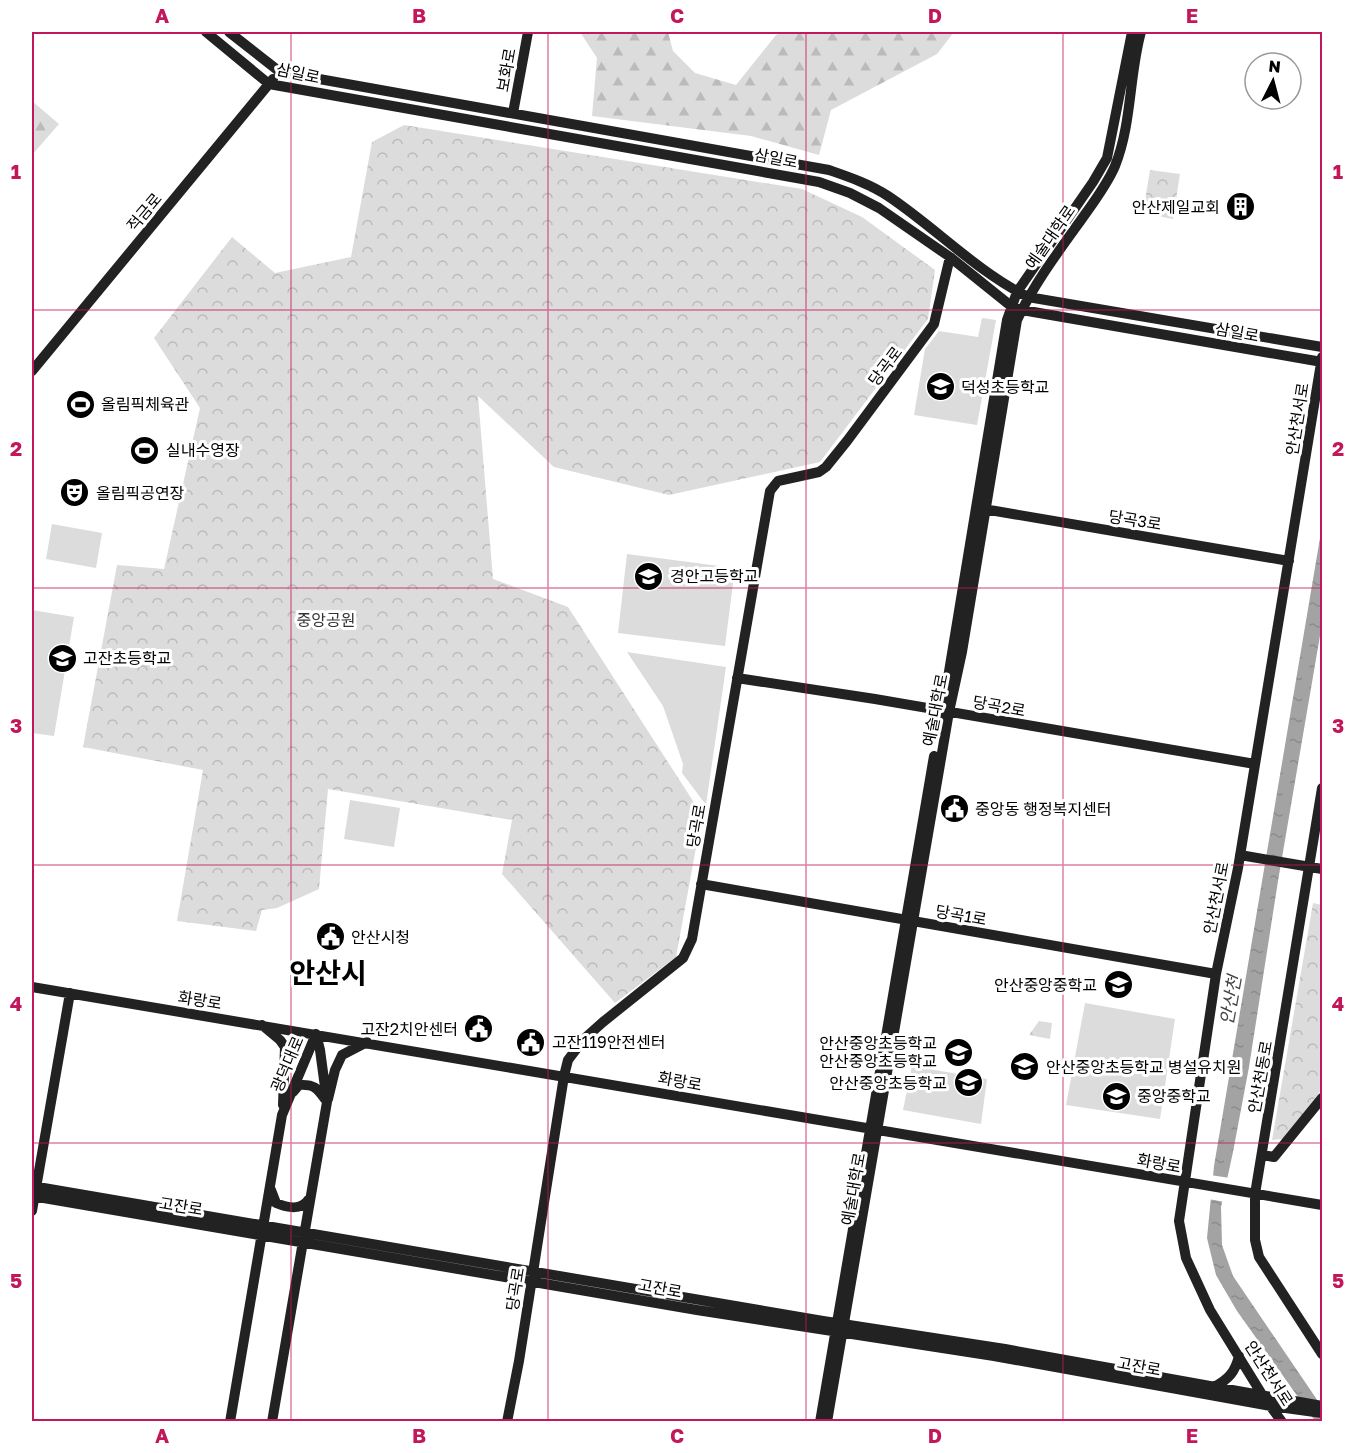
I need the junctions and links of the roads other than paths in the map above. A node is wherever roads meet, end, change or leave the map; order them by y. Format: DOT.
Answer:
graph roads {
  1 [pos="206,32"];
  2 [pos="229,32"];
  3 [pos="528,32"];
  4 [pos="1132,32"];
  5 [pos="1141,32"];
  6 [pos="280,72"];
  7 [pos="269,84"];
  8 [pos="513,113"];
  9 [pos="950,257"];
  10 [pos="1017,292"];
  11 [pos="1028,297"];
  12 [pos="1016,308"];
  13 [pos="1323,346"];
  14 [pos="1322,360"];
  15 [pos="32,371"];
  16 [pos="981,509"];
  17 [pos="1289,561"];
  18 [pos="737,678"];
  19 [pos="946,711"];
  20 [pos="1255,764"];
  21 [pos="1323,788"];
  22 [pos="1245,856"];
  23 [pos="1310,867"];
  24 [pos="1323,869"];
  25 [pos="701,884"];
  26 [pos="910,921"];
  27 [pos="1216,974"];
  28 [pos="32,987"];
  29 [pos="70,993"];
  30 [pos="262,1025"];
  31 [pos="316,1034"];
  32 [pos="367,1042"];
  33 [pos="564,1076"];
  34 [pos="290,1095"];
  35 [pos="1323,1098"];
  36 [pos="327,1102"];
  37 [pos="282,1115"];
  38 [pos="874,1129"];
  39 [pos="1262,1155"];
  40 [pos="1185,1182"];
  41 [pos="270,1187"];
  42 [pos="33,1192"];
  43 [pos="310,1194"];
  44 [pos="1255,1194"];
  45 [pos="1323,1205"];
  46 [pos="32,1211"];
  47 [pos="263,1230"];
  48 [pos="303,1238"];
  49 [pos="532,1277"];
  50 [pos="840,1328"];
  51 [pos="1323,1354"];
  52 [pos="1239,1356"];
  53 [pos="1214,1387"];
  54 [pos="1263,1396"];
  55 [pos="1273,1402"];
  56 [pos="1323,1406"];
  57 [pos="1323,1413"];
  58 [pos="230,1422"];
  59 [pos="272,1422"];
  60 [pos="507,1422"];
  61 [pos="820,1422"];
  62 [pos="828,1422"];
  63 [pos="1282,1422"];
  1 -- 7 [label="street, 삼일로"];
  2 -- 6 [label="street, 삼일로"];
  3 -- 8 [label="street, 보화로"];
  4 -- 10 [label="street, 예술대학로"];
  5 -- 11 [label="street, 예술대학로"];
  6 -- 7 [label="street, 적금로"];
  6 -- 8 [label="street, 삼일로"];
  7 -- 9 [label="street, 삼일로"];
  7 -- 15 [label="street, 적금로"];
  8 -- 10 [label="street, 삼일로"];
  9 -- 12 [label="street, 삼일로"];
  9 -- 18 [label="street, 당곡로"];
  10 -- 11 [label="street, 삼일로"];
  10 -- 12 [label="street, 예술대학로"];
  11 -- 12 [label="street, 예술대학로"];
  11 -- 13 [label="street, 삼일로"];
  12 -- 14 [label="street, 삼일로"];
  12 -- 16 [label="street, 예술대학로"];
  14 -- 17 [label="street, 안산천서로"];
  16 -- 17 [label="street, 당곡3로"];
  16 -- 19 [label="street, 예술대학로"];
  17 -- 20 [label="street, 안산천서로"];
  18 -- 19 [label="street, 당곡2로"];
  18 -- 25 [label="street, 당곡로"];
  19 -- 20 [label="street, 당곡2로"];
  19 -- 26 [label="street, 예술대학로"];
  20 -- 22 [label="street, 안산천서로"];
  21 -- 23 [label="street, 안산천동로"];
  22 -- 23 [label="street"];
  22 -- 27 [label="street, 안산천서로"];
  23 -- 24 [label="street"];
  23 -- 39 [label="street, 안산천동로"];
  25 -- 26 [label="street, 당곡1로"];
  25 -- 33 [label="street, 당곡로"];
  26 -- 27 [label="street, 당곡1로"];
  26 -- 38 [label="street, 예술대학로"];
  27 -- 40 [label="street, 안산천서로"];
  28 -- 29 [label="street, 화랑로"];
  29 -- 30 [label="street, 화랑로"];
  29 -- 42 [label="street"];
  30 -- 31 [label="street, 화랑로"];
  30 -- 37 [label="street"];
  31 -- 32 [label="street, 화랑로"];
  31 -- 34 [label="street, 광덕대로"];
  31 -- 36 [label="street, 광덕대로"];
  32 -- 33 [label="street, 화랑로"];
  32 -- 36 [label="street"];
  33 -- 38 [label="street, 화랑로"];
  33 -- 49 [label="street, 당곡로"];
  34 -- 36 [label="street"];
  34 -- 37 [label="street, 광덕대로"];
  35 -- 39 [label="street"];
  36 -- 43 [label="street, 광덕대로"];
  37 -- 41 [label="street, 광덕대로"];
  38 -- 40 [label="street, 화랑로"];
  38 -- 50 [label="street, 예술대학로"];
  39 -- 44 [label="street, 안산천동로"];
  40 -- 44 [label="street, 화랑로"];
  40 -- 52 [label="street, 안산천서로"];
  41 -- 43 [label="street"];
  41 -- 47 [label="street, 광덕대로"];
  42 -- 46 [label="street"];
  42 -- 47 [label="street, 고잔로"];
  43 -- 48 [label="street, 광덕대로"];
  44 -- 45 [label="street, 화랑로"];
  44 -- 51 [label="street, 안산천동로"];
  47 -- 48 [label="street, 고잔로"];
  47 -- 58 [label="street, 광덕대로"];
  48 -- 49 [label="street, 고잔로"];
  48 -- 59 [label="street, 광덕대로"];
  49 -- 50 [label="street, 고잔로"];
  49 -- 60 [label="street, 당곡로"];
  50 -- 53 [label="street, 고잔로"];
  50 -- 55 [label="street, 고잔로"];
  50 -- 61 [label="street, 예술대학로"];
  50 -- 62 [label="street, 예술대학로"];
  52 -- 53 [label="street"];
  52 -- 54 [label="street, 안산천서로"];
  53 -- 54 [label="street, 고잔로"];
  54 -- 55 [label="street, 안산천서로"];
  55 -- 56 [label="street"];
  55 -- 57 [label="street, 고잔로"];
  55 -- 63 [label="street, 안산천서로"];
}
